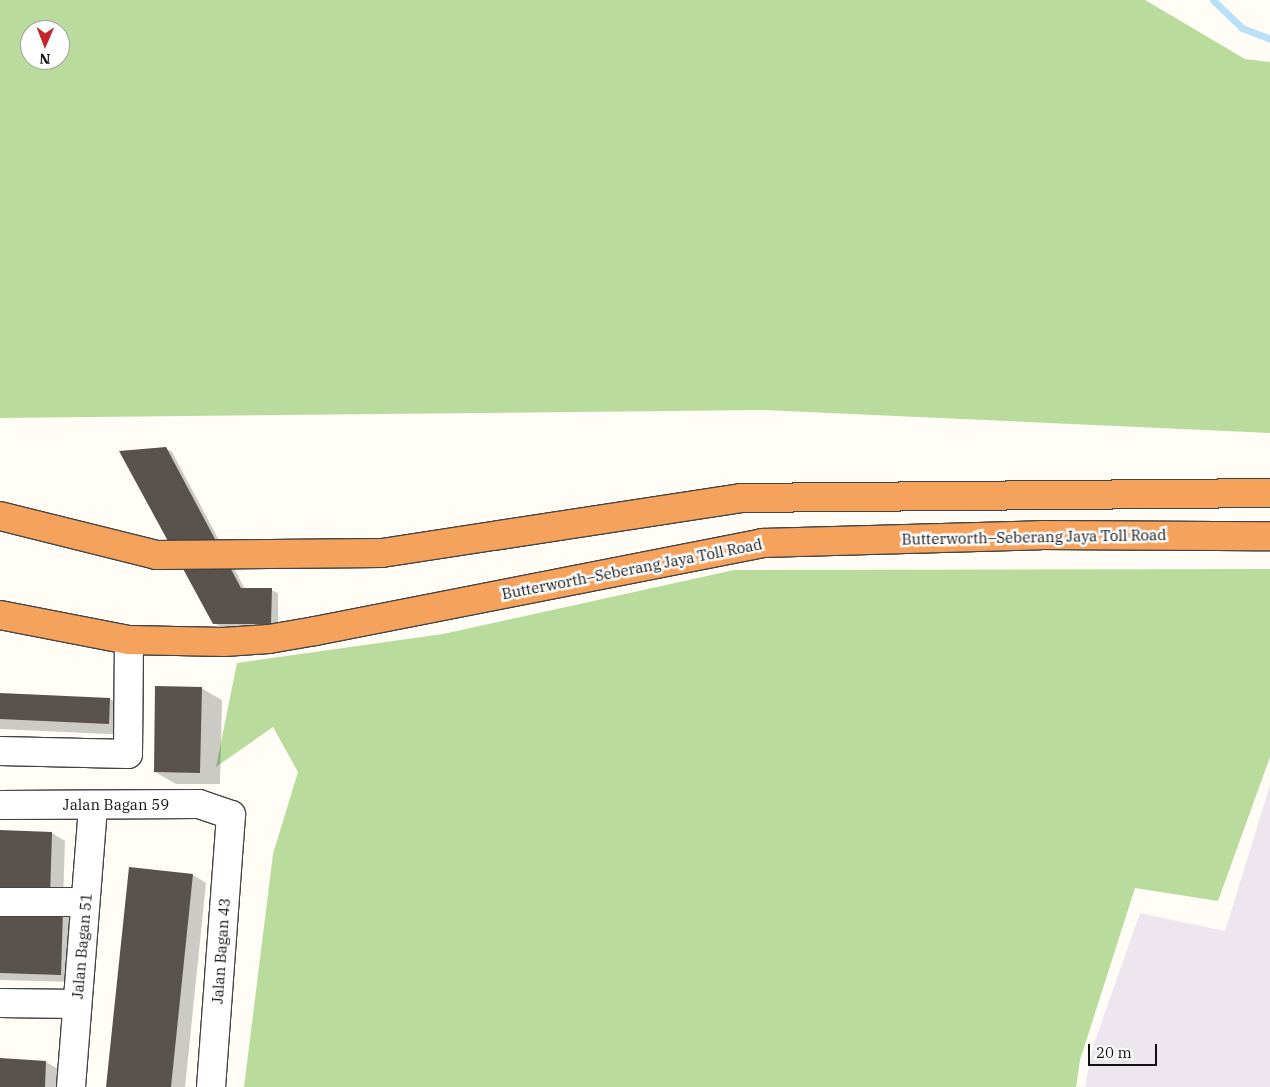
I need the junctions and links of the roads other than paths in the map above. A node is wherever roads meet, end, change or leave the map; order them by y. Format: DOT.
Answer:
graph roads {
  1 [pos="1270,493"];
  2 [pos="0,516"];
  3 [pos="1270,536"];
  4 [pos="0,615"];
  5 [pos="129,640"];
  6 [pos="0,751"];
  7 [pos="0,805"];
  8 [pos="93,805"];
  9 [pos="231,815"];
  10 [pos="0,902"];
  11 [pos="85,902"];
  12 [pos="0,1003"];
  13 [pos="77,1004"];
  14 [pos="71,1087"];
  15 [pos="211,1087"];
  1 -- 2 [label="highway"];
  3 -- 5 [label="highway, Butterworth–Seberang Jaya Toll Road"];
  4 -- 5 [label="highway, Butterworth–Seberang Jaya Toll Road"];
  5 -- 6 [label="street"];
  7 -- 8 [label="street, Jalan Bagan 59"];
  8 -- 9 [label="street, Jalan Bagan 59"];
  8 -- 11 [label="street, Jalan Bagan 51"];
  9 -- 15 [label="street, Jalan Bagan 43"];
  10 -- 11 [label="street"];
  11 -- 13 [label="street, Jalan Bagan 51"];
  12 -- 13 [label="street"];
  13 -- 14 [label="street, Jalan Bagan 51"];
}
